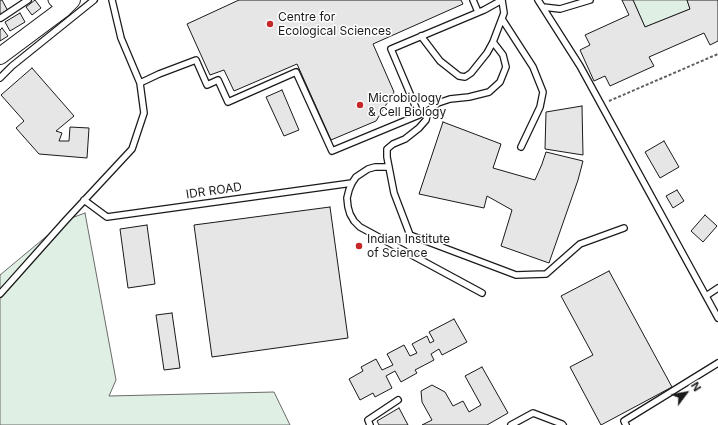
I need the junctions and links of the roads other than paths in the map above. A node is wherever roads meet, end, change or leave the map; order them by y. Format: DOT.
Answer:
graph roads {
  1 [pos="28,0"];
  2 [pos="94,0"];
  3 [pos="112,0"];
  4 [pos="473,0"];
  5 [pos="502,0"];
  6 [pos="538,0"];
  7 [pos="590,0"];
  8 [pos="63,3"];
  9 [pos="543,7"];
  10 [pos="478,12"];
  11 [pos="1,18"];
  12 [pos="502,19"];
  13 [pos="421,36"];
  14 [pos="493,42"];
  15 [pos="0,56"];
  16 [pos="0,78"];
  17 [pos="140,83"];
  18 [pos="521,148"];
  19 [pos="389,167"];
  20 [pos="352,183"];
  21 [pos="84,200"];
  22 [pos="624,228"];
  23 [pos="718,288"];
  24 [pos="482,293"];
  25 [pos="0,294"];
  26 [pos="706,296"];
  27 [pos="718,318"];
  28 [pos="718,363"];
  29 [pos="398,400"];
  30 [pos="370,425"];
  31 [pos="511,425"];
  32 [pos="563,425"];
  33 [pos="626,425"];
  1 -- 11 [label="lane"];
  2 -- 16 [label="lane"];
  3 -- 17 [label="lane"];
  4 -- 10 [label="lane"];
  5 -- 10 [label="lane"];
  5 -- 12 [label="lane"];
  6 -- 9 [label="lane"];
  7 -- 9 [label="lane"];
  8 -- 15 [label="main road"];
  9 -- 26 [label="lane"];
  10 -- 13 [label="lane"];
  12 -- 14 [label="lane"];
  12 -- 18 [label="lane"];
  13 -- 14 [label="lane"];
  13 -- 17 [label="lane"];
  14 -- 19 [label="lane"];
  17 -- 21 [label="lane"];
  19 -- 20 [label="lane"];
  19 -- 22 [label="lane"];
  20 -- 21 [label="lane, IDR ROAD"];
  20 -- 24 [label="lane"];
  21 -- 25 [label="lane"];
  23 -- 26 [label="lane"];
  26 -- 27 [label="lane"];
  28 -- 33 [label="lane"];
  29 -- 30 [label="lane"];
  31 -- 32 [label="lane"];
}
